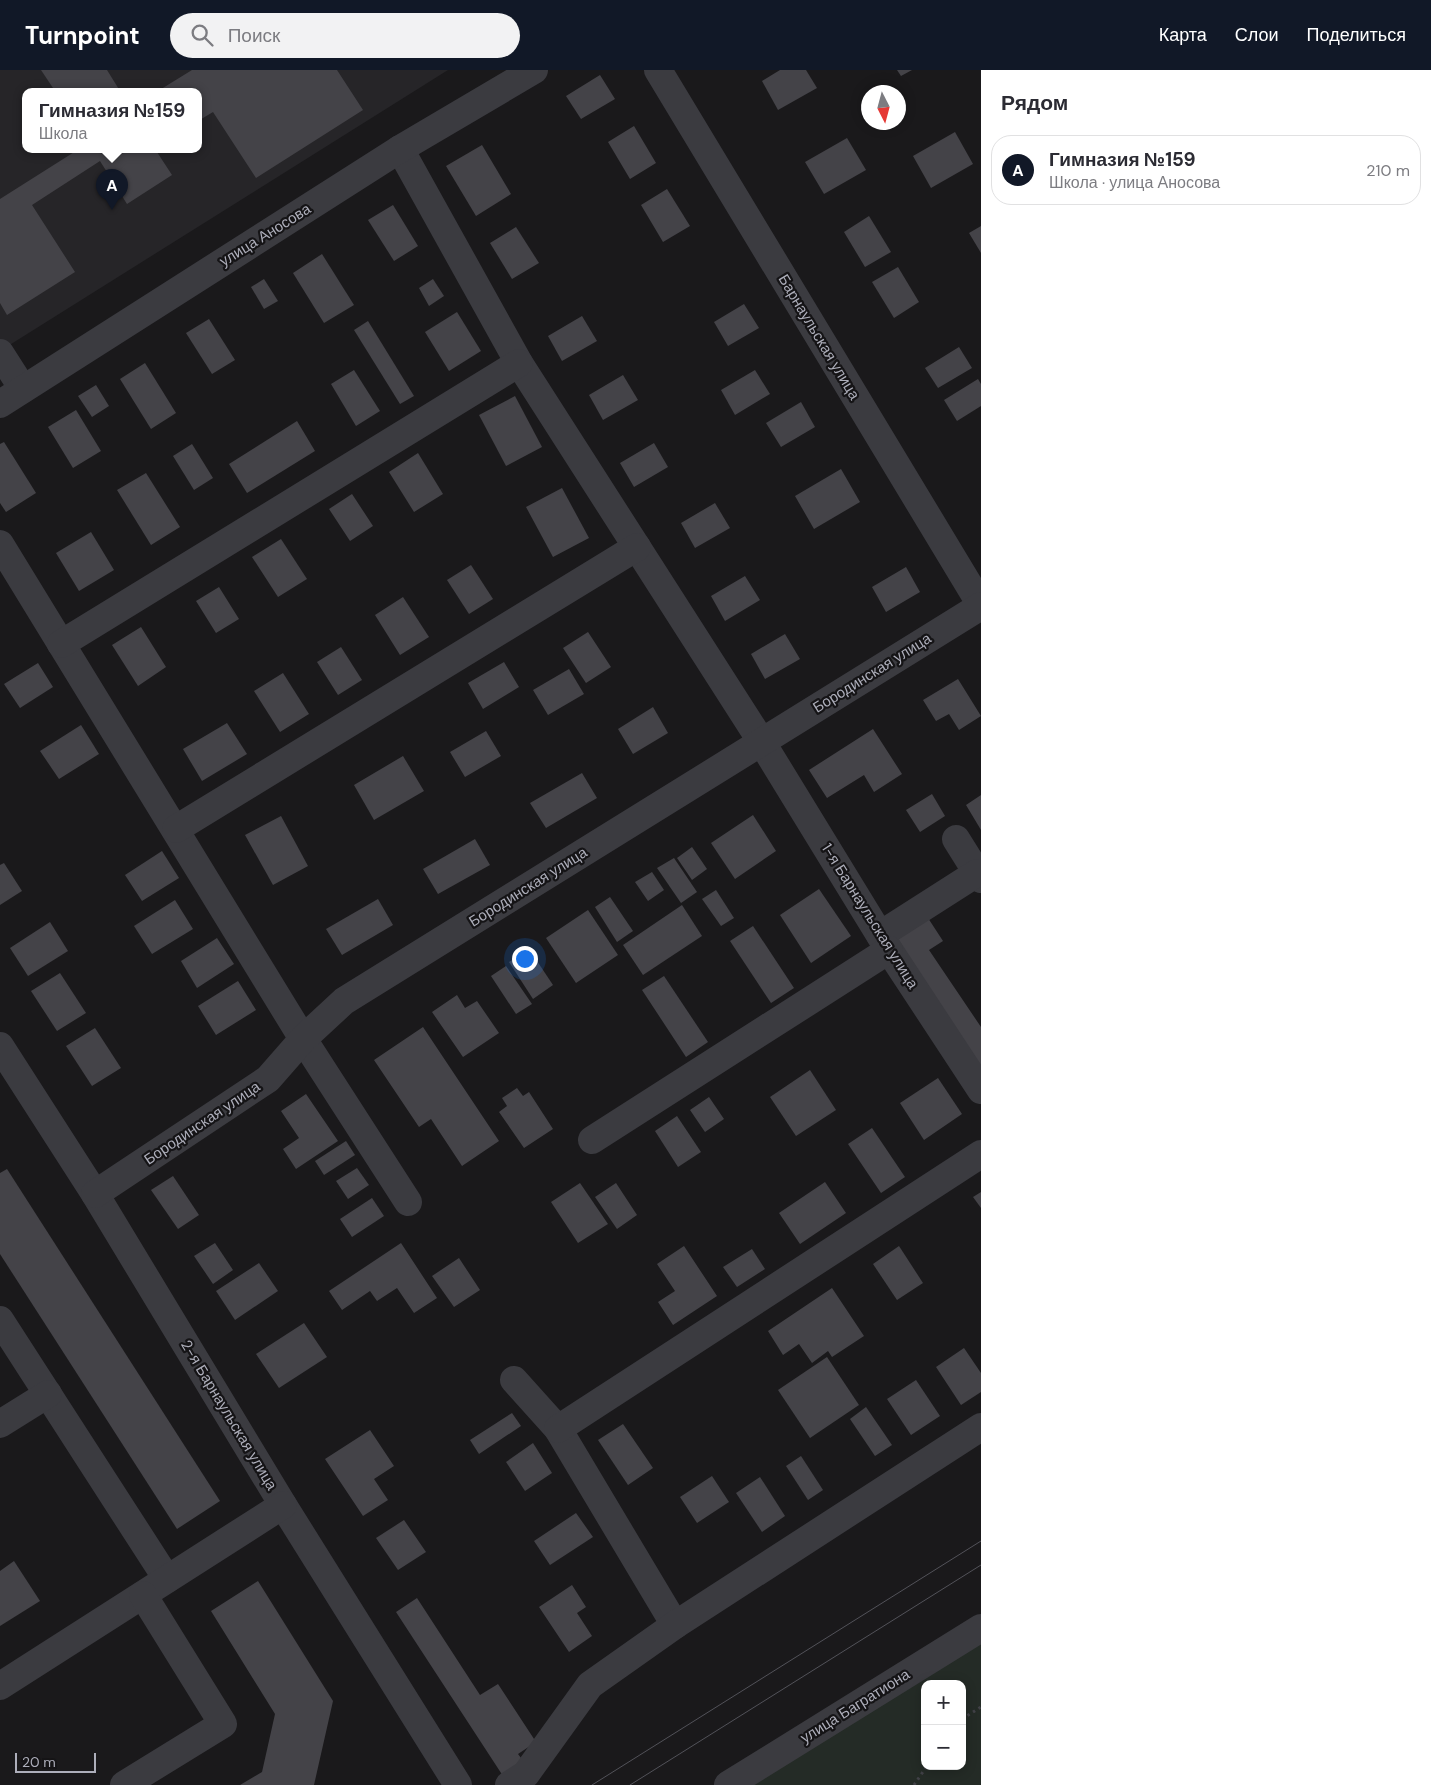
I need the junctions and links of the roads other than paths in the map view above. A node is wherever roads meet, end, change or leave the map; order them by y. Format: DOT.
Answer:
graph roads {
  1 [pos="534,70"];
  2 [pos="658,70"];
  3 [pos="400,149"];
  4 [pos="0,353"];
  5 [pos="518,363"];
  6 [pos="23,389"];
  7 [pos="0,404"];
  8 [pos="0,544"];
  9 [pos="637,547"];
  10 [pos="981,605"];
  11 [pos="61,644"];
  12 [pos="761,741"];
  13 [pos="176,829"];
  14 [pos="956,839"];
  15 [pos="979,876"];
  16 [pos="885,943"];
  17 [pos="303,1039"];
  18 [pos="0,1046"];
  19 [pos="981,1090"];
  20 [pos="592,1140"];
  21 [pos="981,1154"];
  22 [pos="95,1194"];
  23 [pos="408,1202"];
  24 [pos="0,1320"];
  25 [pos="514,1380"];
  26 [pos="48,1394"];
  27 [pos="0,1424"];
  28 [pos="981,1427"];
  29 [pos="558,1429"];
  30 [pos="283,1505"];
  31 [pos="167,1579"];
  32 [pos="143,1595"];
  33 [pos="676,1625"];
  34 [pos="981,1628"];
  35 [pos="0,1686"];
  36 [pos="124,1785"];
  37 [pos="458,1785"];
  38 [pos="509,1785"];
  39 [pos="728,1785"];
  1 -- 3 [label="street, улица Аносова"];
  2 -- 10 [label="street, Барнаульская улица"];
  3 -- 5 [label="street, 1-я Барнаульская улица"];
  3 -- 6 [label="street, улица Аносова"];
  4 -- 6 [label="street"];
  5 -- 9 [label="street, 1-я Барнаульская улица"];
  5 -- 11 [label="street"];
  6 -- 7 [label="street, улица Аносова"];
  8 -- 11 [label="street"];
  9 -- 12 [label="street, 1-я Барнаульская улица"];
  9 -- 13 [label="street"];
  10 -- 12 [label="street, Бородинская улица"];
  11 -- 13 [label="street"];
  12 -- 16 [label="street, 1-я Барнаульская улица"];
  12 -- 17 [label="street, Бородинская улица"];
  13 -- 17 [label="street"];
  14 -- 15 [label="street"];
  15 -- 16 [label="street"];
  16 -- 19 [label="street, 1-я Барнаульская улица"];
  16 -- 20 [label="street"];
  17 -- 22 [label="street, Бородинская улица"];
  17 -- 23 [label="street"];
  18 -- 22 [label="street, 2-я Барнаульская улица"];
  21 -- 29 [label="street"];
  22 -- 30 [label="street, 2-я Барнаульская улица"];
  24 -- 26 [label="street"];
  25 -- 29 [label="street"];
  26 -- 27 [label="street"];
  26 -- 31 [label="street"];
  28 -- 33 [label="street"];
  29 -- 33 [label="street"];
  30 -- 31 [label="street"];
  30 -- 37 [label="street, 2-я Барнаульская улица"];
  31 -- 32 [label="street"];
  32 -- 35 [label="street"];
  32 -- 36 [label="street"];
  33 -- 38 [label="street"];
  34 -- 39 [label="street, улица Багратиона"];
}
